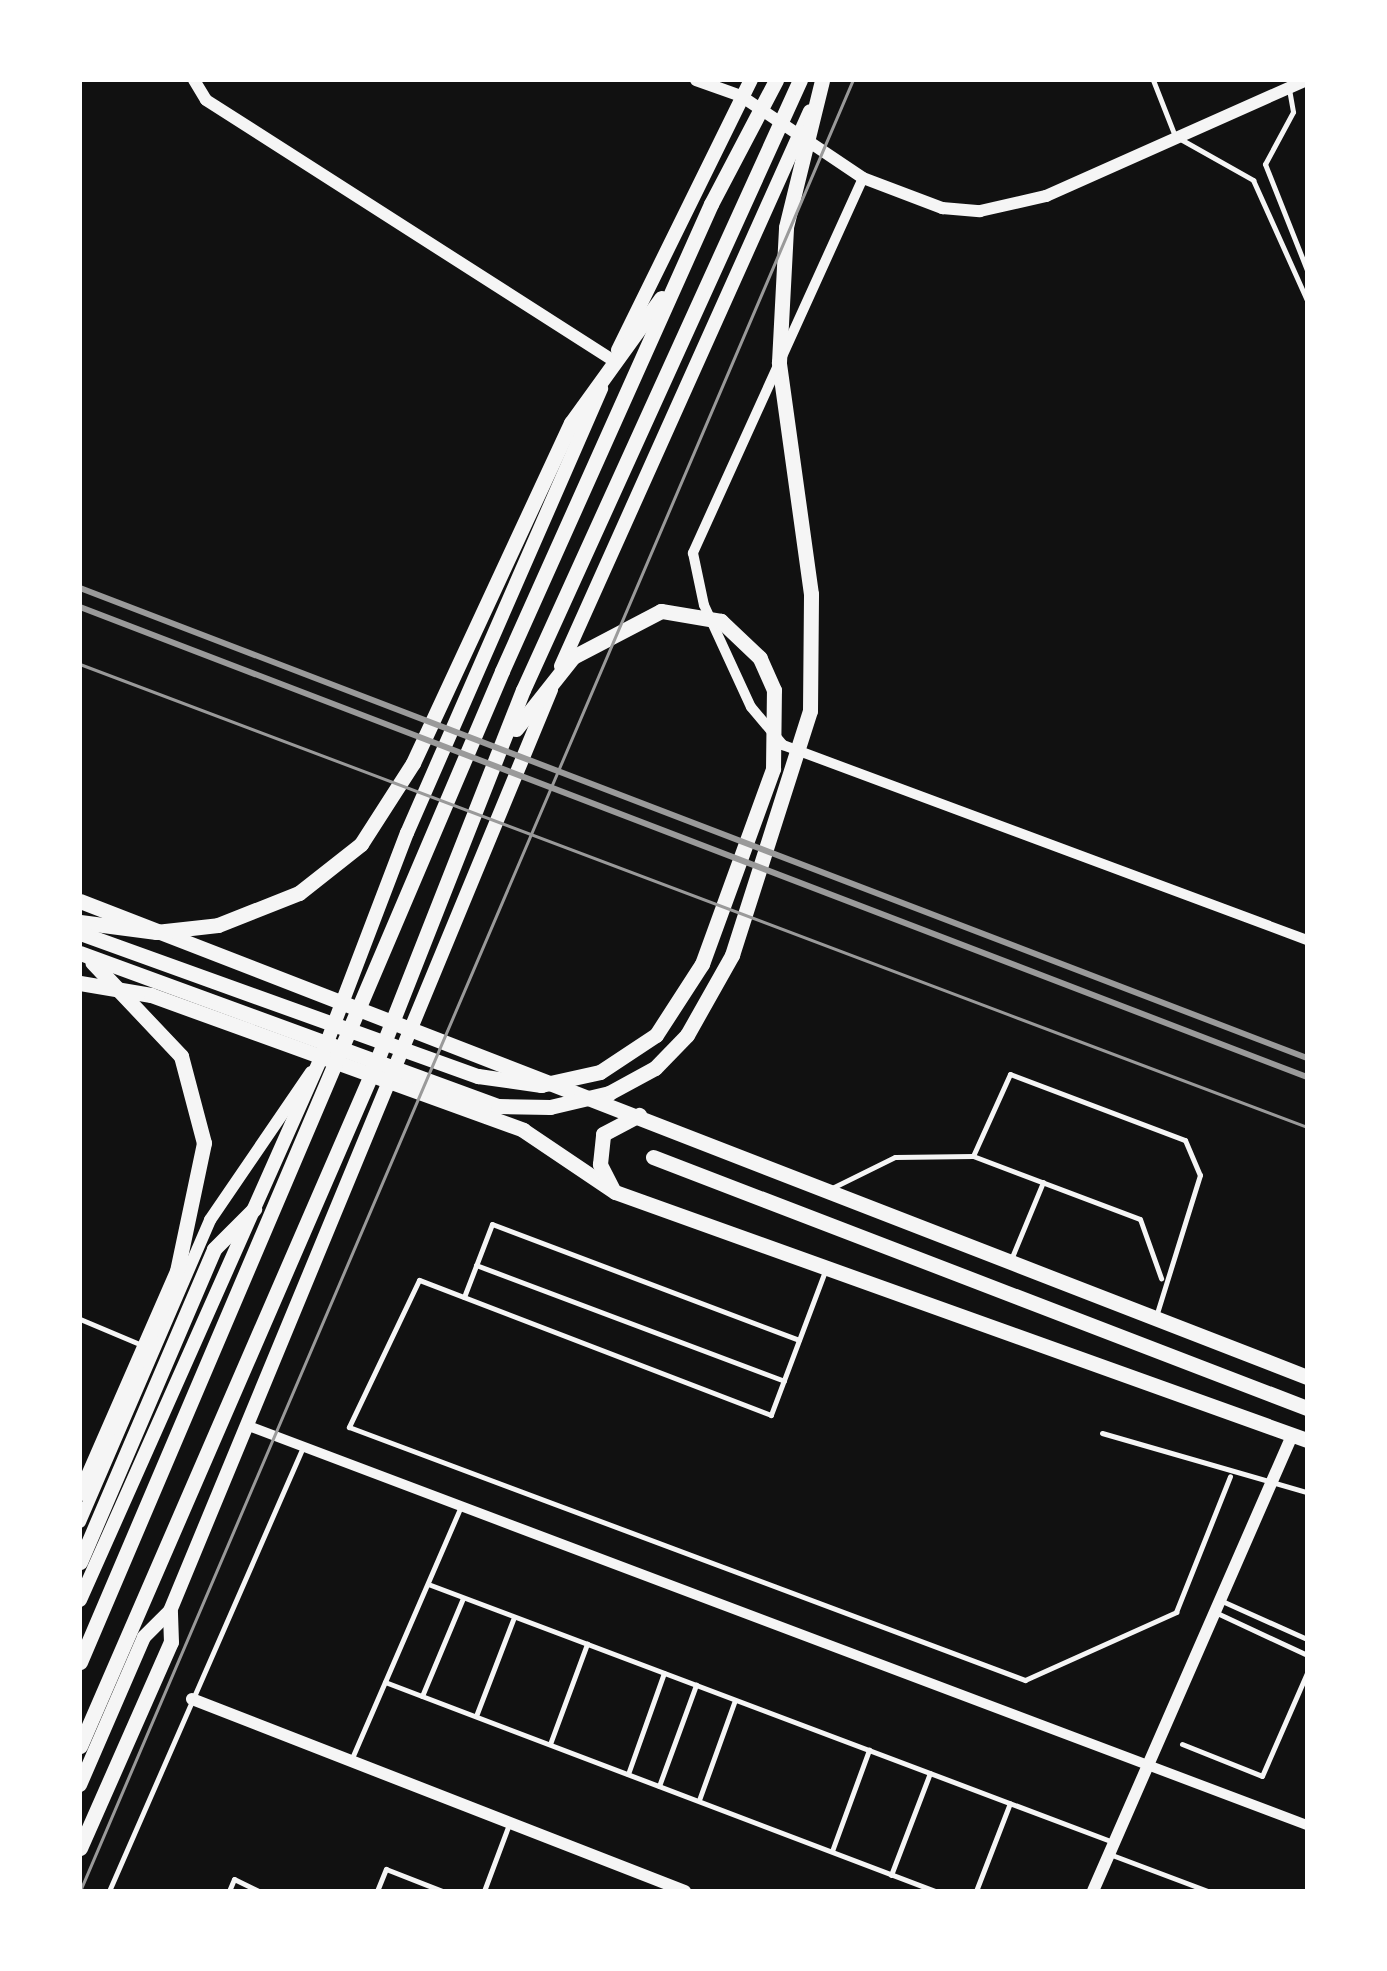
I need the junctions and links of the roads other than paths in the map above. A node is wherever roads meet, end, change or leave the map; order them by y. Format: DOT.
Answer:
graph roads {
  1 [pos="194,80"];
  2 [pos="696,80"];
  3 [pos="750,80"];
  4 [pos="776,80"];
  5 [pos="800,80"];
  6 [pos="823,80"];
  7 [pos="1153,80"];
  8 [pos="1307,80"];
  9 [pos="1289,88"];
  10 [pos="740,96"];
  11 [pos="1175,136"];
  12 [pos="796,141"];
  13 [pos="863,178"];
  14 [pos="1307,270"];
  15 [pos="678,275"];
  16 [pos="1307,300"];
  17 [pos="613,360"];
  18 [pos="491,769"];
  19 [pos="80,901"];
  20 [pos="80,922"];
  21 [pos="80,933"];
  22 [pos="1307,940"];
  23 [pos="81,953"];
  24 [pos="80,983"];
  25 [pos="342,1005"];
  26 [pos="412,1034"];
  27 [pos="322,1058"];
  28 [pos="392,1082"];
  29 [pos="642,1115"];
  30 [pos="973,1156"];
  31 [pos="653,1157"];
  32 [pos="1043,1182"];
  33 [pos="832,1188"];
  34 [pos="615,1192"];
  35 [pos="254,1209"];
  36 [pos="1012,1258"];
  37 [pos="476,1265"];
  38 [pos="825,1271"];
  39 [pos="1162,1280"];
  40 [pos="464,1297"];
  41 [pos="1157,1313"];
  42 [pos="80,1318"];
  43 [pos="800,1340"];
  44 [pos="154,1350"];
  45 [pos="1307,1378"];
  46 [pos="784,1381"];
  47 [pos="1307,1408"];
  48 [pos="246,1425"];
  49 [pos="1102,1433"];
  50 [pos="1299,1439"];
  51 [pos="303,1448"];
  52 [pos="1230,1476"];
  53 [pos="1270,1484"];
  54 [pos="1307,1492"];
  55 [pos="80,1493"];
  56 [pos="460,1508"];
  57 [pos="80,1522"];
  58 [pos="80,1562"];
  59 [pos="428,1584"];
  60 [pos="463,1598"];
  61 [pos="80,1600"];
  62 [pos="1217,1606"];
  63 [pos="170,1611"];
  64 [pos="514,1617"];
  65 [pos="1307,1639"];
  66 [pos="587,1644"];
  67 [pos="1307,1655"];
  68 [pos="80,1662"];
  69 [pos="664,1673"];
  70 [pos="1307,1673"];
  71 [pos="385,1682"];
  72 [pos="696,1685"];
  73 [pos="422,1696"];
  74 [pos="192,1699"];
  75 [pos="735,1700"];
  76 [pos="476,1716"];
  77 [pos="550,1744"];
  78 [pos="1182,1744"];
  79 [pos="80,1746"];
  80 [pos="869,1750"];
  81 [pos="349,1764"];
  82 [pos="1147,1765"];
  83 [pos="930,1773"];
  84 [pos="628,1774"];
  85 [pos="80,1785"];
  86 [pos="659,1786"];
  87 [pos="698,1801"];
  88 [pos="1010,1803"];
  89 [pos="509,1824"];
  90 [pos="1307,1825"];
  91 [pos="80,1848"];
  92 [pos="1112,1848"];
  93 [pos="832,1852"];
  94 [pos="892,1874"];
  95 [pos="109,1891"];
  96 [pos="229,1891"];
  97 [pos="259,1891"];
  98 [pos="378,1891"];
  99 [pos="442,1891"];
  100 [pos="484,1891"];
  101 [pos="685,1891"];
  102 [pos="935,1891"];
  103 [pos="976,1891"];
  104 [pos="1093,1891"];
  105 [pos="1208,1891"];
  1 -- 17 [label="street"];
  2 -- 10 [label="street"];
  3 -- 10 [label="main road"];
  4 -- 15 [label="main road"];
  5 -- 18 [label="main road"];
  6 -- 12 [label="main road"];
  6 -- 23 [label="main road"];
  7 -- 11 [label="lane"];
  8 -- 9 [label="street"];
  9 -- 11 [label="street"];
  9 -- 14 [label="lane"];
  10 -- 12 [label="street"];
  10 -- 17 [label="main road"];
  11 -- 13 [label="street"];
  11 -- 16 [label="lane"];
  12 -- 13 [label="street"];
  12 -- 26 [label="main road"];
  13 -- 22 [label="street"];
  15 -- 20 [label="main road"];
  15 -- 68 [label="main road"];
  17 -- 25 [label="main road"];
  18 -- 21 [label="main road"];
  18 -- 79 [label="main road"];
  19 -- 25 [label="main road"];
  23 -- 55 [label="main road"];
  24 -- 27 [label="main road"];
  25 -- 26 [label="main road"];
  25 -- 27 [label="main road"];
  26 -- 28 [label="main road"];
  26 -- 29 [label="main road"];
  27 -- 28 [label="main road"];
  27 -- 35 [label="main road"];
  27 -- 44 [label="street"];
  28 -- 34 [label="main road"];
  28 -- 48 [label="main road"];
  29 -- 33 [label="main road"];
  29 -- 34 [label="main road"];
  30 -- 32 [label="lane"];
  30 -- 33 [label="lane"];
  30 -- 39 [label="lane"];
  31 -- 47 [label="main road"];
  32 -- 36 [label="lane"];
  32 -- 39 [label="lane"];
  33 -- 36 [label="main road"];
  34 -- 38 [label="main road"];
  35 -- 58 [label="main road"];
  35 -- 61 [label="main road"];
  36 -- 41 [label="main road"];
  37 -- 40 [label="lane"];
  37 -- 43 [label="lane"];
  37 -- 46 [label="lane"];
  38 -- 43 [label="lane"];
  38 -- 50 [label="main road"];
  39 -- 41 [label="lane"];
  40 -- 46 [label="lane"];
  40 -- 52 [label="lane"];
  41 -- 45 [label="main road"];
  42 -- 44 [label="lane"];
  43 -- 46 [label="lane"];
  44 -- 57 [label="street"];
  48 -- 51 [label="street"];
  48 -- 63 [label="main road"];
  49 -- 52 [label="lane"];
  50 -- 53 [label="street"];
  51 -- 56 [label="street"];
  51 -- 74 [label="lane"];
  52 -- 53 [label="lane"];
  53 -- 54 [label="lane"];
  53 -- 62 [label="street"];
  56 -- 59 [label="lane"];
  56 -- 82 [label="street"];
  59 -- 60 [label="lane"];
  59 -- 71 [label="lane"];
  60 -- 64 [label="lane"];
  60 -- 73 [label="lane"];
  62 -- 65 [label="lane"];
  62 -- 67 [label="lane"];
  62 -- 82 [label="street"];
  63 -- 85 [label="main road"];
  63 -- 91 [label="main road"];
  64 -- 66 [label="lane"];
  64 -- 76 [label="lane"];
  66 -- 69 [label="lane"];
  66 -- 77 [label="lane"];
  69 -- 72 [label="lane"];
  69 -- 84 [label="lane"];
  70 -- 78 [label="lane"];
  71 -- 73 [label="lane"];
  71 -- 81 [label="lane"];
  72 -- 75 [label="lane"];
  72 -- 86 [label="lane"];
  73 -- 76 [label="lane"];
  74 -- 81 [label="street"];
  74 -- 95 [label="lane"];
  75 -- 80 [label="lane"];
  75 -- 87 [label="lane"];
  76 -- 77 [label="lane"];
  77 -- 84 [label="lane"];
  80 -- 83 [label="lane"];
  80 -- 93 [label="lane"];
  81 -- 89 [label="street"];
  82 -- 90 [label="street"];
  82 -- 92 [label="street"];
  83 -- 88 [label="lane"];
  83 -- 94 [label="lane"];
  84 -- 86 [label="lane"];
  86 -- 87 [label="lane"];
  87 -- 93 [label="lane"];
  88 -- 92 [label="lane"];
  88 -- 103 [label="lane"];
  89 -- 100 [label="lane"];
  89 -- 101 [label="street"];
  92 -- 104 [label="street"];
  92 -- 105 [label="lane"];
  93 -- 94 [label="lane"];
  94 -- 102 [label="lane"];
  96 -- 97 [label="lane"];
  98 -- 99 [label="lane"];
}
